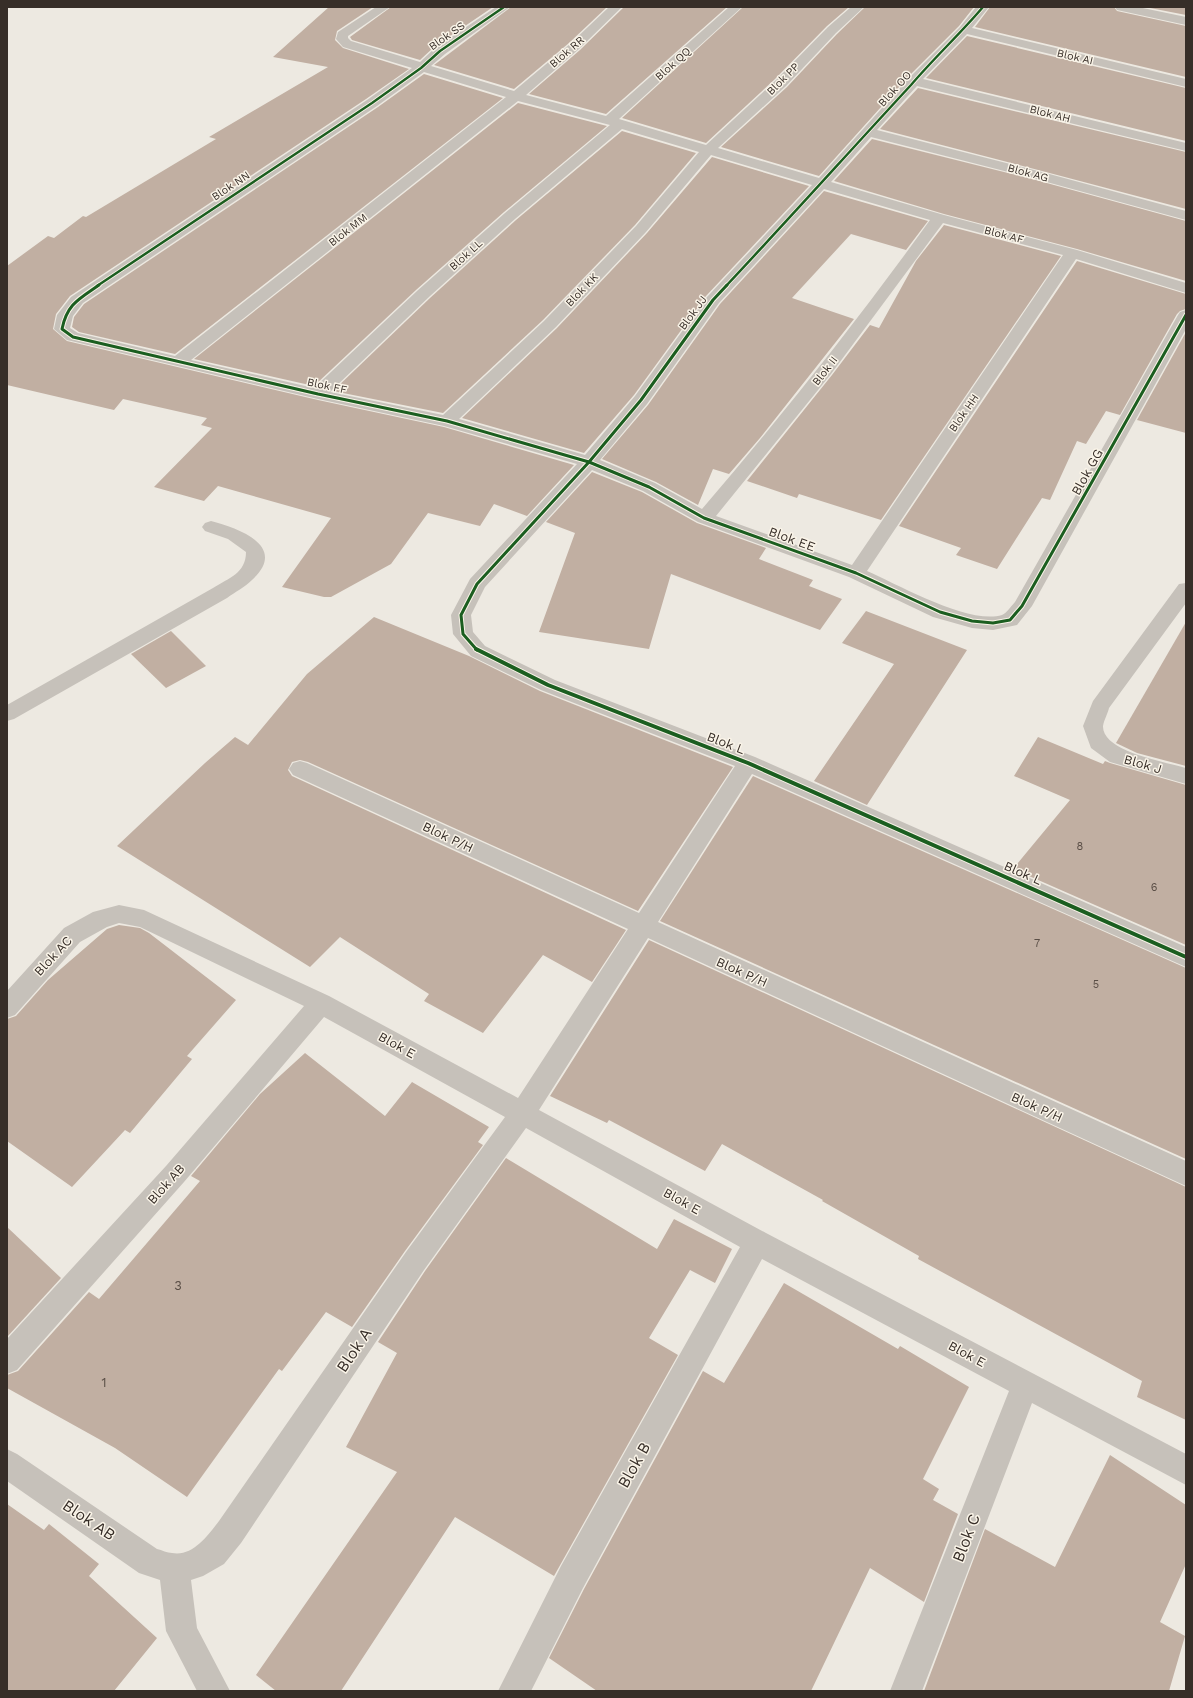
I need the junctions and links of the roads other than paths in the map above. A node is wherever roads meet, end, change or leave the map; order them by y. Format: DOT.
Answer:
graph roads {
  1 [pos="384,7"];
  2 [pos="504,7"];
  3 [pos="616,7"];
  4 [pos="736,7"];
  5 [pos="858,7"];
  6 [pos="983,7"];
  7 [pos="1121,7"];
  8 [pos="1186,22"];
  9 [pos="964,30"];
  10 [pos="421,68"];
  11 [pos="914,80"];
  12 [pos="1186,83"];
  13 [pos="516,96"];
  14 [pos="614,122"];
  15 [pos="869,132"];
  16 [pos="1186,147"];
  17 [pos="707,151"];
  18 [pos="821,184"];
  19 [pos="1186,216"];
  20 [pos="939,218"];
  21 [pos="1072,253"];
  22 [pos="1186,288"];
  23 [pos="1186,315"];
  24 [pos="62,329"];
  25 [pos="179,361"];
  26 [pos="318,394"];
  27 [pos="447,421"];
  28 [pos="589,462"];
  29 [pos="704,518"];
  30 [pos="211,527"];
  31 [pos="856,573"];
  32 [pos="1183,599"];
  33 [pos="993,623"];
  34 [pos="7,714"];
  35 [pos="748,763"];
  36 [pos="300,769"];
  37 [pos="1186,776"];
  38 [pos="642,927"];
  39 [pos="176,934"];
  40 [pos="1186,957"];
  41 [pos="321,1003"];
  42 [pos="7,1008"];
  43 [pos="522,1114"];
  44 [pos="1186,1174"];
  45 [pos="757,1242"];
  46 [pos="7,1360"];
  47 [pos="1025,1385"];
  48 [pos="7,1464"];
  49 [pos="1186,1470"];
  50 [pos="174,1569"];
  51 [pos="214,1691"];
  52 [pos="514,1691"];
  53 [pos="906,1691"];
  1 -- 10 [label="street, Blok AF"];
  2 -- 10 [label="street, Blok SS"];
  3 -- 13 [label="street, Blok RR"];
  4 -- 14 [label="street, Blok QQ"];
  5 -- 17 [label="street, Blok PP"];
  6 -- 9 [label="street, Blok OO"];
  7 -- 8 [label="street"];
  9 -- 11 [label="street, Blok OO"];
  9 -- 12 [label="street, Blok AI"];
  10 -- 13 [label="street, Blok AF"];
  10 -- 24 [label="street, Blok NN"];
  11 -- 15 [label="street, Blok OO"];
  11 -- 16 [label="street, Blok AH"];
  13 -- 14 [label="street, Blok AF"];
  13 -- 25 [label="street, Blok MM"];
  14 -- 17 [label="street, Blok AF"];
  14 -- 26 [label="street, Blok LL"];
  15 -- 18 [label="street, Blok OO"];
  15 -- 19 [label="street, Blok AG"];
  17 -- 18 [label="street, Blok AF"];
  17 -- 27 [label="street, Blok KK"];
  18 -- 20 [label="street, Blok AF"];
  18 -- 28 [label="street, Blok JJ"];
  20 -- 21 [label="street, Blok AF"];
  20 -- 29 [label="street, Blok II"];
  21 -- 22 [label="street, Blok AF"];
  21 -- 31 [label="street, Blok HH"];
  23 -- 33 [label="street, Blok GG"];
  24 -- 25 [label="street, Blok FF"];
  25 -- 26 [label="street, Blok FF"];
  26 -- 27 [label="street, Blok FF"];
  27 -- 28 [label="street, Blok FF"];
  28 -- 29 [label="street, Blok EE"];
  28 -- 35 [label="street, Blok L"];
  29 -- 31 [label="street, Blok EE"];
  30 -- 34 [label="street"];
  31 -- 33 [label="street, Blok EE"];
  32 -- 37 [label="street, Blok J"];
  35 -- 38 [label="street, Blok A"];
  35 -- 40 [label="street, Blok L"];
  36 -- 38 [label="street, Blok P/H"];
  38 -- 43 [label="street, Blok A"];
  38 -- 44 [label="street, Blok P/H"];
  39 -- 41 [label="street, Blok E"];
  39 -- 42 [label="street, Blok AC"];
  41 -- 43 [label="street, Blok E"];
  41 -- 46 [label="street, Blok AB"];
  43 -- 45 [label="street, Blok E"];
  43 -- 50 [label="street, Blok A"];
  45 -- 47 [label="street, Blok E"];
  45 -- 52 [label="street, Blok B"];
  47 -- 49 [label="street, Blok E"];
  47 -- 53 [label="street, Blok C"];
  48 -- 50 [label="street, Blok AB"];
  50 -- 51 [label="street"];
}
